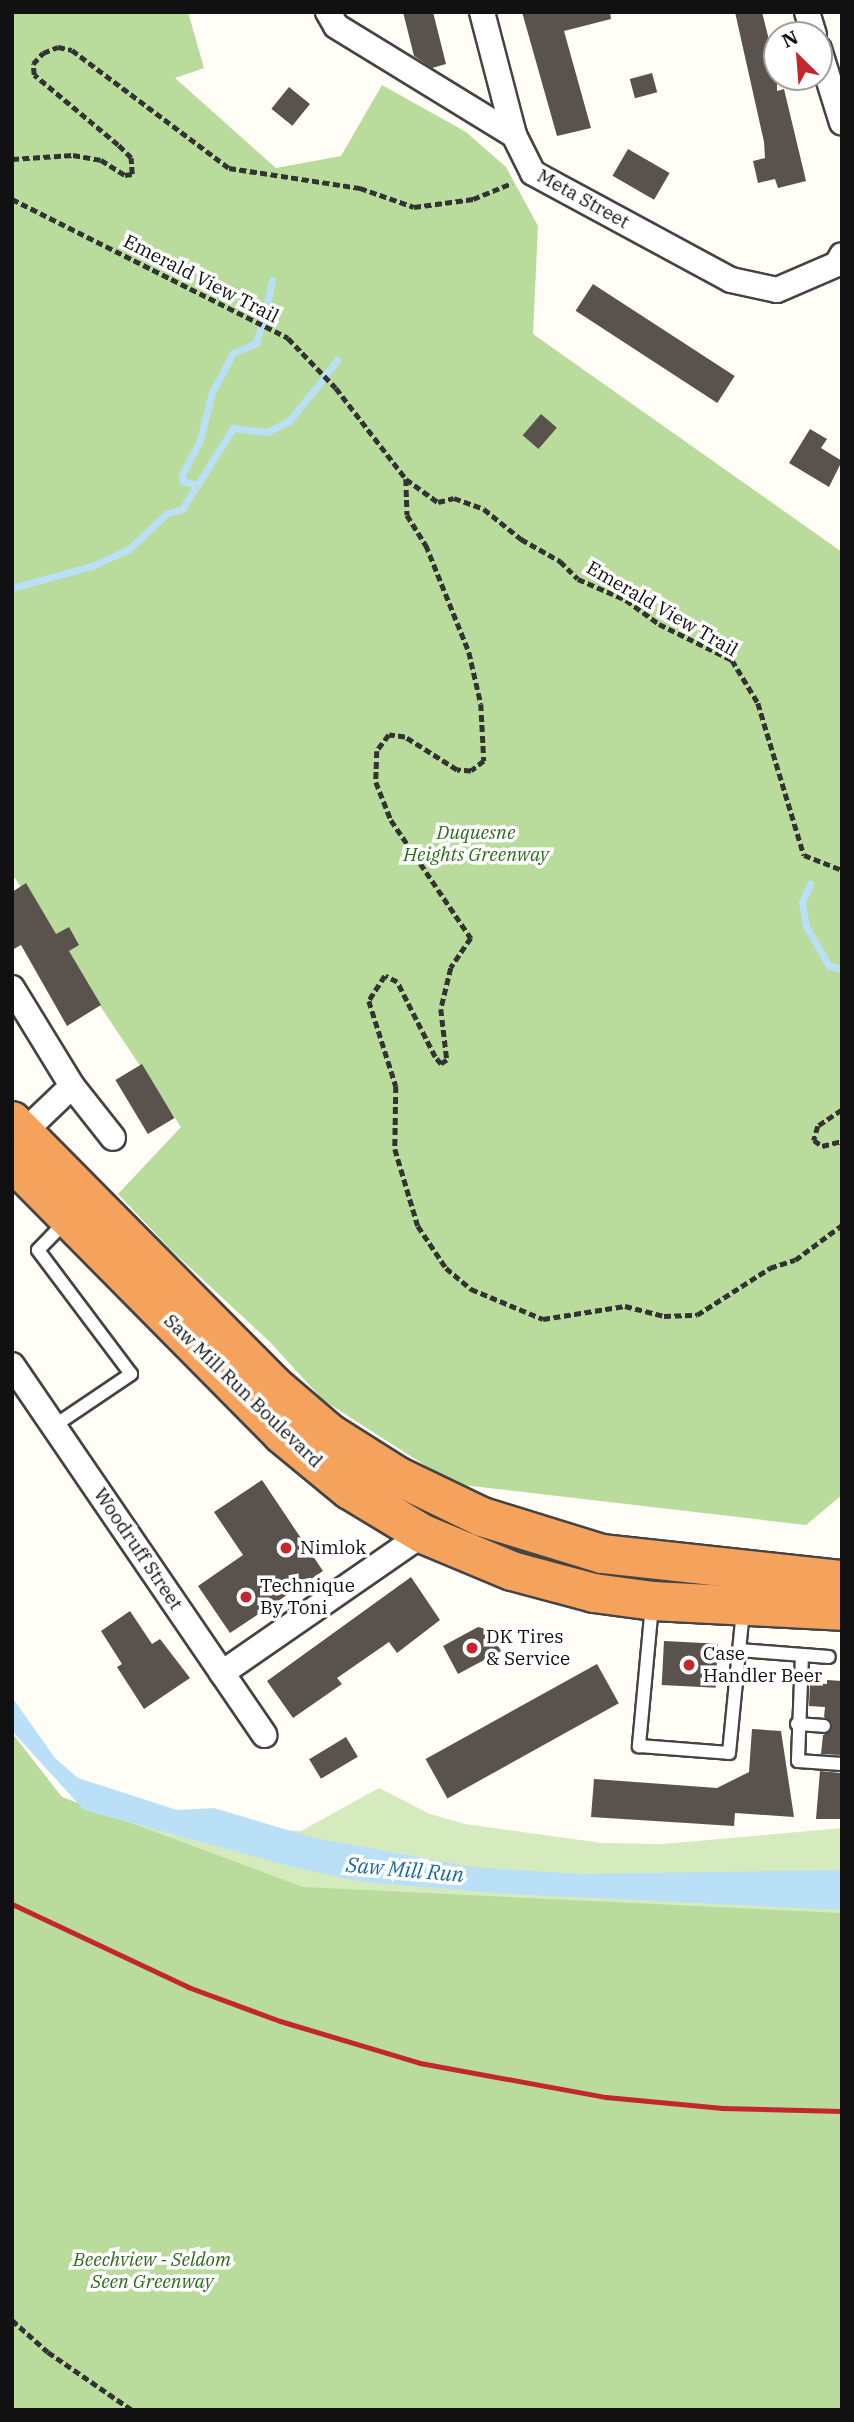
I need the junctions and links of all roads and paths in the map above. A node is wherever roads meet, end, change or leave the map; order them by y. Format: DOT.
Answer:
graph roads {
  1 [pos="328,12"];
  2 [pos="482,12"];
  3 [pos="832,91"];
  4 [pos="842,123"];
  5 [pos="514,135"];
  6 [pos="12,159"];
  7 [pos="533,173"];
  8 [pos="12,199"];
  9 [pos="839,260"];
  10 [pos="406,479"];
  11 [pos="842,870"];
  12 [pos="12,988"];
  13 [pos="72,1086"];
  14 [pos="842,1110"];
  15 [pos="16,1138"];
  16 [pos="113,1138"];
  17 [pos="842,1141"];
  18 [pos="69,1219"];
  19 [pos="842,1225"];
  20 [pos="12,1365"];
  21 [pos="54,1426"];
  22 [pos="482,1517"];
  23 [pos="423,1534"];
  24 [pos="842,1580"];
  25 [pos="653,1601"];
  26 [pos="743,1607"];
  27 [pos="842,1611"];
  28 [pos="739,1650"];
  29 [pos="802,1655"];
  30 [pos="829,1657"];
  31 [pos="222,1673"];
  32 [pos="797,1724"];
  33 [pos="824,1726"];
  34 [pos="264,1735"];
  35 [pos="842,1764"];
  36 [pos="12,2320"];
  37 [pos="132,2410"];
  1 -- 5 [label="street"];
  2 -- 5 [label="street, Meta Street"];
  3 -- 4 [label="street"];
  5 -- 7 [label="street, Meta Street"];
  6 -- 7 [label="path"];
  7 -- 9 [label="street, Meta Street"];
  8 -- 10 [label="path, Emerald View Trail"];
  10 -- 11 [label="path, Emerald View Trail"];
  10 -- 19 [label="path"];
  12 -- 13 [label="street"];
  13 -- 15 [label="street"];
  13 -- 16 [label="street"];
  14 -- 17 [label="path"];
  15 -- 18 [label="highway, Saw Mill Run Boulevard"];
  15 -- 22 [label="highway, Saw Mill Run Boulevard"];
  18 -- 21 [label="lane"];
  18 -- 23 [label="highway, Saw Mill Run Boulevard"];
  20 -- 21 [label="street, Woodruff Street"];
  21 -- 31 [label="street, Woodruff Street"];
  22 -- 23 [label="highway"];
  22 -- 24 [label="highway, Saw Mill Run Boulevard"];
  23 -- 25 [label="highway, Saw Mill Run Boulevard"];
  23 -- 31 [label="street"];
  25 -- 26 [label="highway, Saw Mill Run Boulevard"];
  25 -- 28 [label="lane"];
  26 -- 27 [label="highway, Saw Mill Run Boulevard"];
  26 -- 28 [label="lane"];
  28 -- 29 [label="lane"];
  29 -- 30 [label="lane"];
  29 -- 32 [label="lane"];
  31 -- 34 [label="street, Woodruff Street"];
  32 -- 33 [label="lane"];
  32 -- 35 [label="lane"];
  36 -- 37 [label="path"];
}
